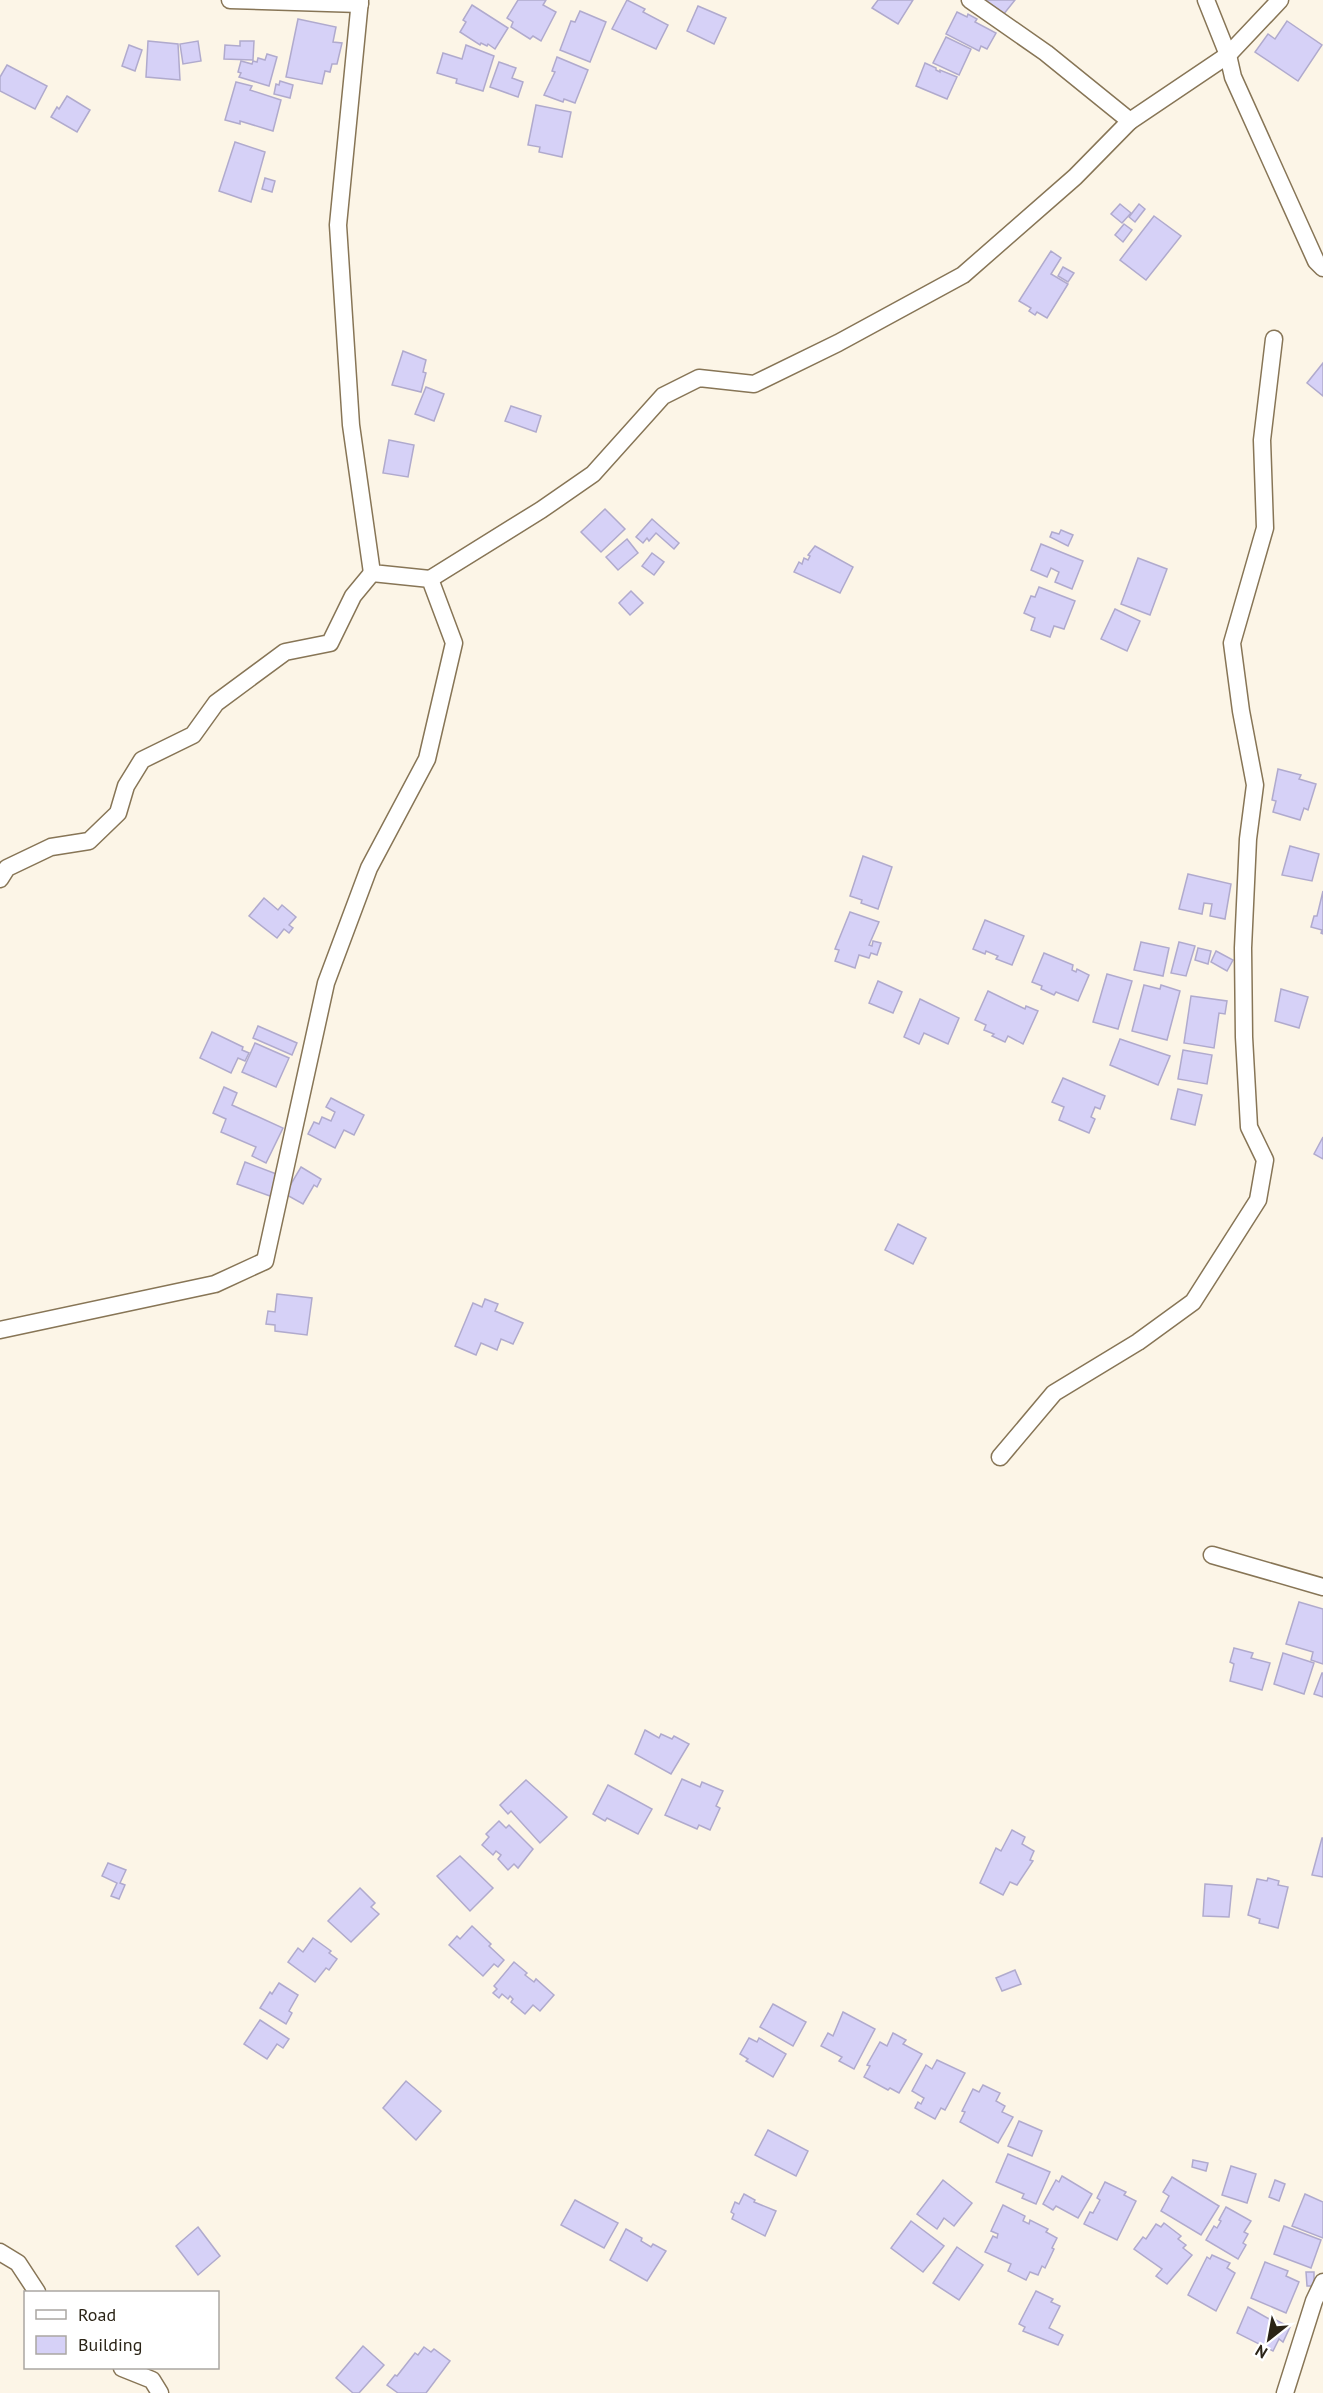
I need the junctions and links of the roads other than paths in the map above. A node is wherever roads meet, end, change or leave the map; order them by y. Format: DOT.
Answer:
graph roads {
  1 [pos="230,0"];
  2 [pos="970,0"];
  3 [pos="1206,0"];
  4 [pos="1280,0"];
  5 [pos="360,2"];
  6 [pos="1228,55"];
  7 [pos="1130,121"];
  8 [pos="1323,268"];
  9 [pos="1274,339"];
  10 [pos="372,573"];
  11 [pos="430,579"];
  12 [pos="0,879"];
  13 [pos="0,1330"];
  14 [pos="1000,1457"];
  15 [pos="1212,1555"];
  16 [pos="1323,1587"];
  17 [pos="0,2252"];
  18 [pos="1323,2282"];
  19 [pos="36,2291"];
  20 [pos="127,2369"];
  21 [pos="160,2393"];
  22 [pos="1285,2393"];
  1 -- 5 [label="street"];
  2 -- 7 [label="street"];
  3 -- 6 [label="street"];
  4 -- 6 [label="street"];
  5 -- 10 [label="street"];
  6 -- 7 [label="street"];
  6 -- 8 [label="street"];
  7 -- 11 [label="street"];
  9 -- 14 [label="street"];
  10 -- 11 [label="street"];
  10 -- 12 [label="street"];
  11 -- 13 [label="street"];
  15 -- 16 [label="street"];
  17 -- 19 [label="street"];
  18 -- 22 [label="street"];
  20 -- 21 [label="street"];
}
